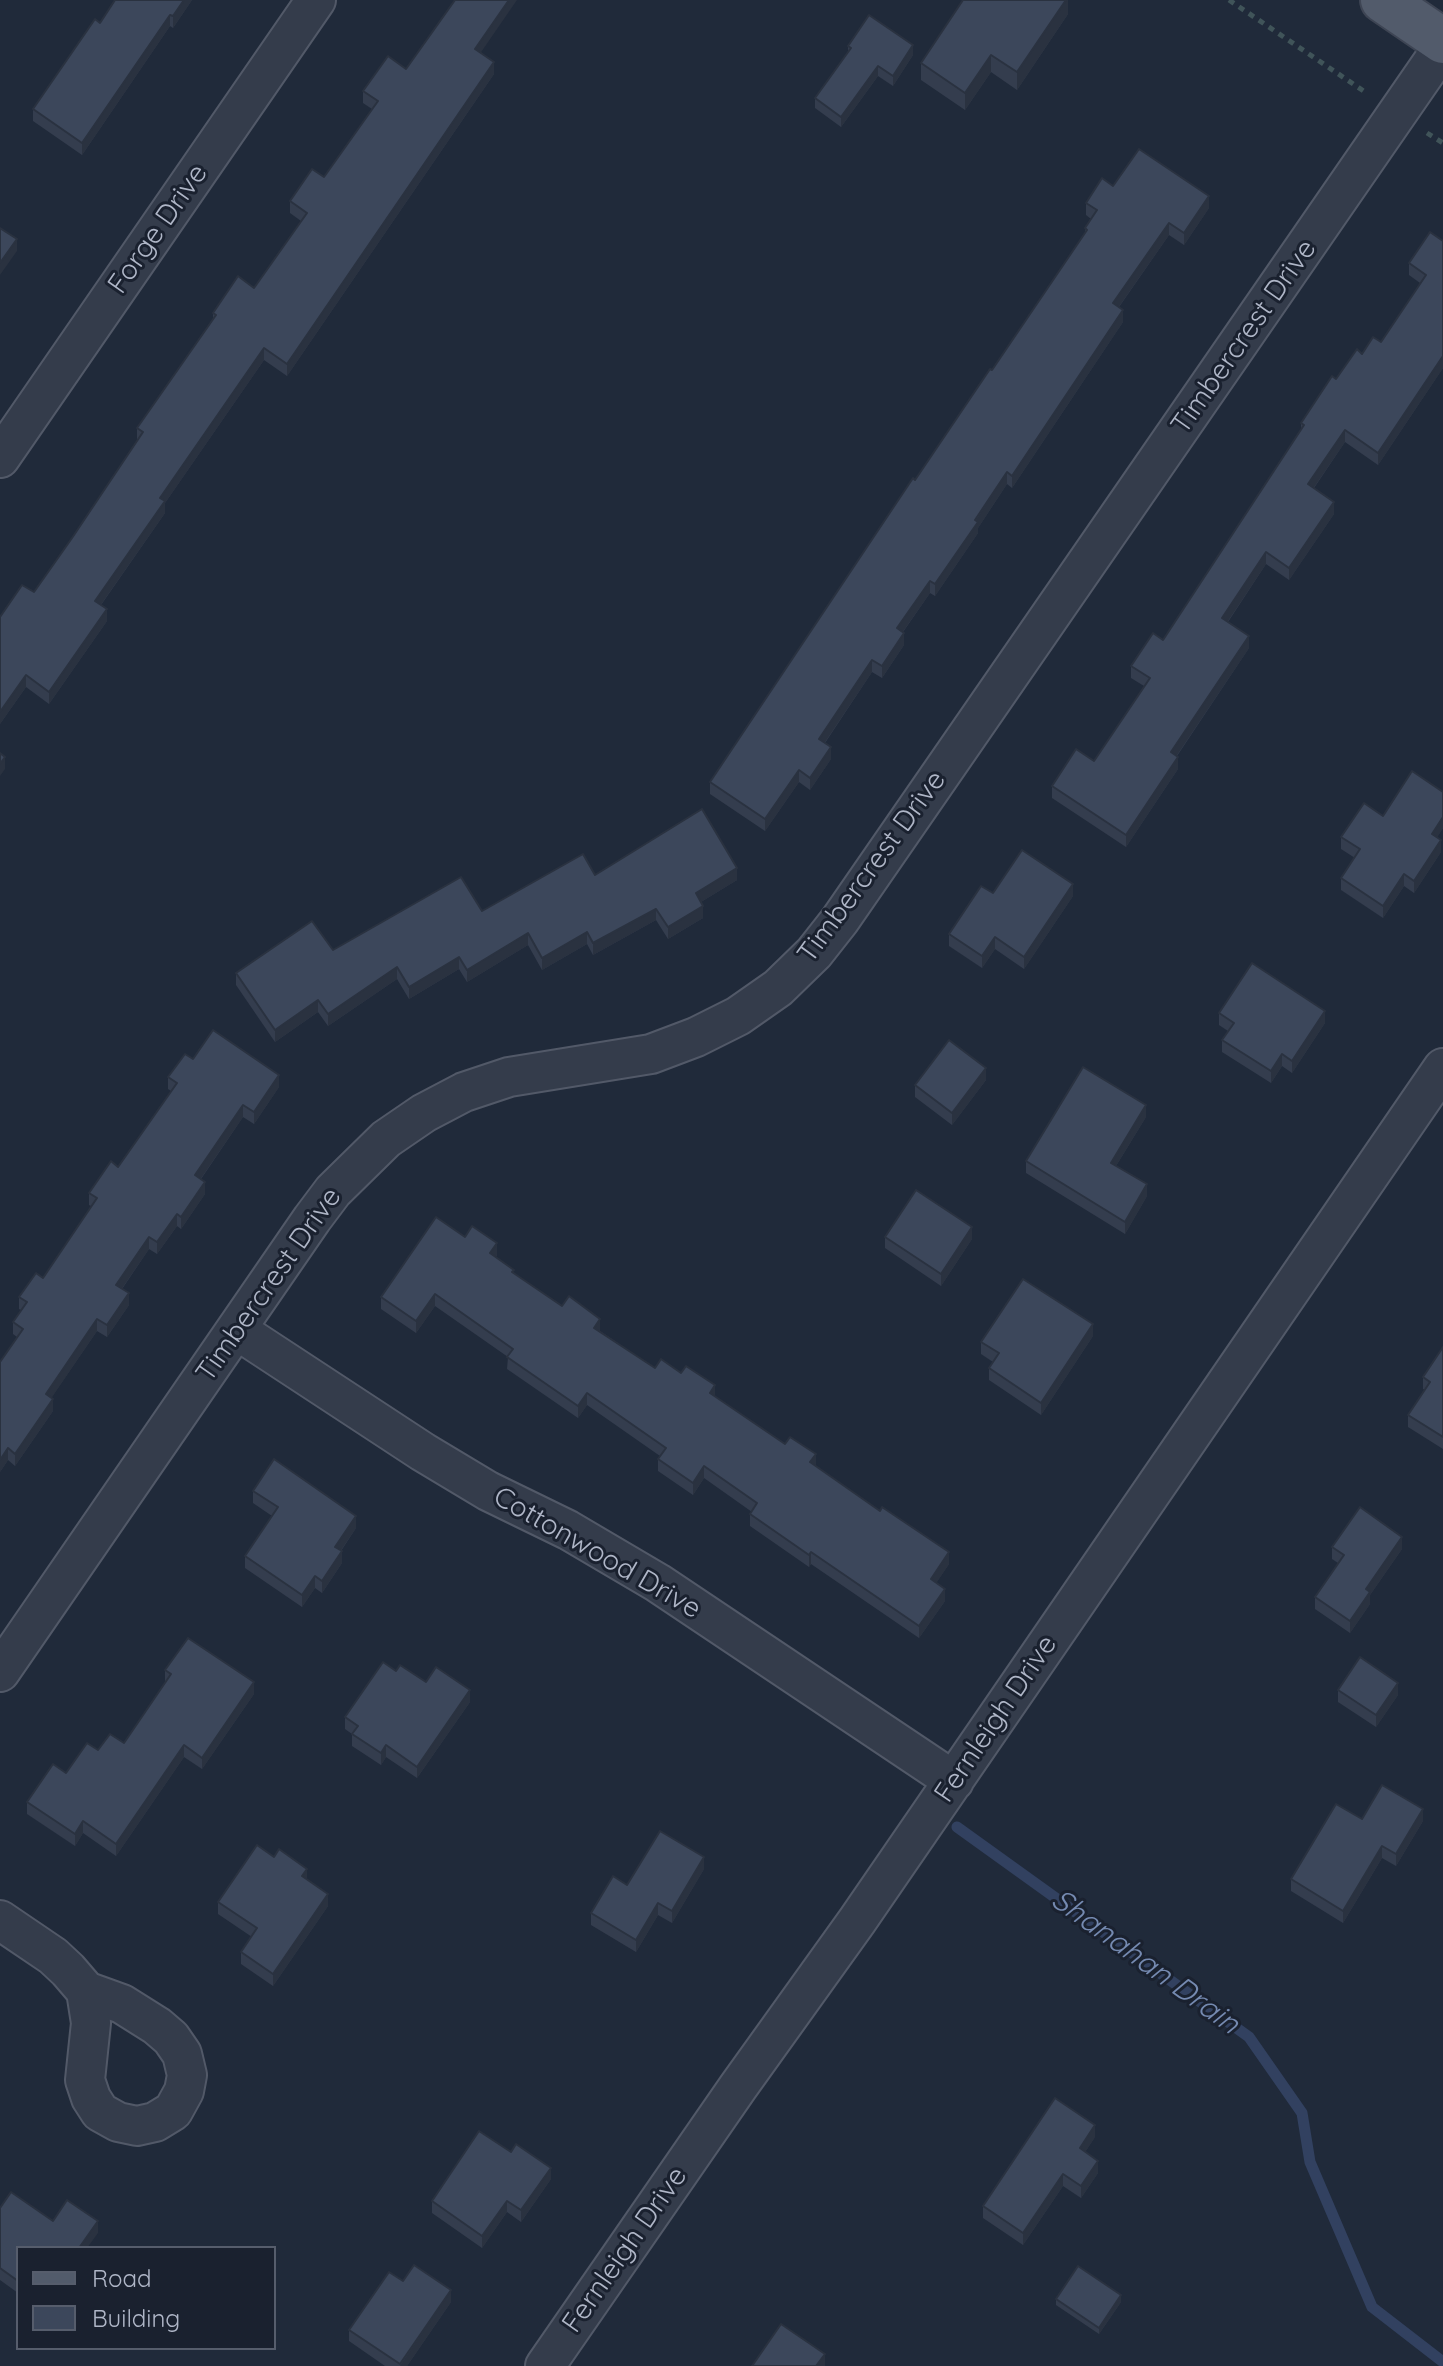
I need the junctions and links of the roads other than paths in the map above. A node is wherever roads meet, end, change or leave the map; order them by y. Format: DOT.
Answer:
graph roads {
  1 [pos="316,0"];
  2 [pos="1383,0"];
  3 [pos="1443,44"];
  4 [pos="4,444"];
  5 [pos="1443,1068"];
  6 [pos="237,1330"];
  7 [pos="0,1672"];
  8 [pos="954,1781"];
  9 [pos="0,1920"];
  10 [pos="86,1991"];
  11 [pos="545,2366"];
  1 -- 4 [label="street, Forge Drive"];
  2 -- 3 [label="main road"];
  3 -- 6 [label="street, Timbercrest Drive"];
  5 -- 8 [label="street, Fernleigh Drive"];
  6 -- 7 [label="street, Timbercrest Drive"];
  6 -- 8 [label="street, Cottonwood Drive"];
  8 -- 11 [label="street, Fernleigh Drive"];
  9 -- 10 [label="street"];
}
